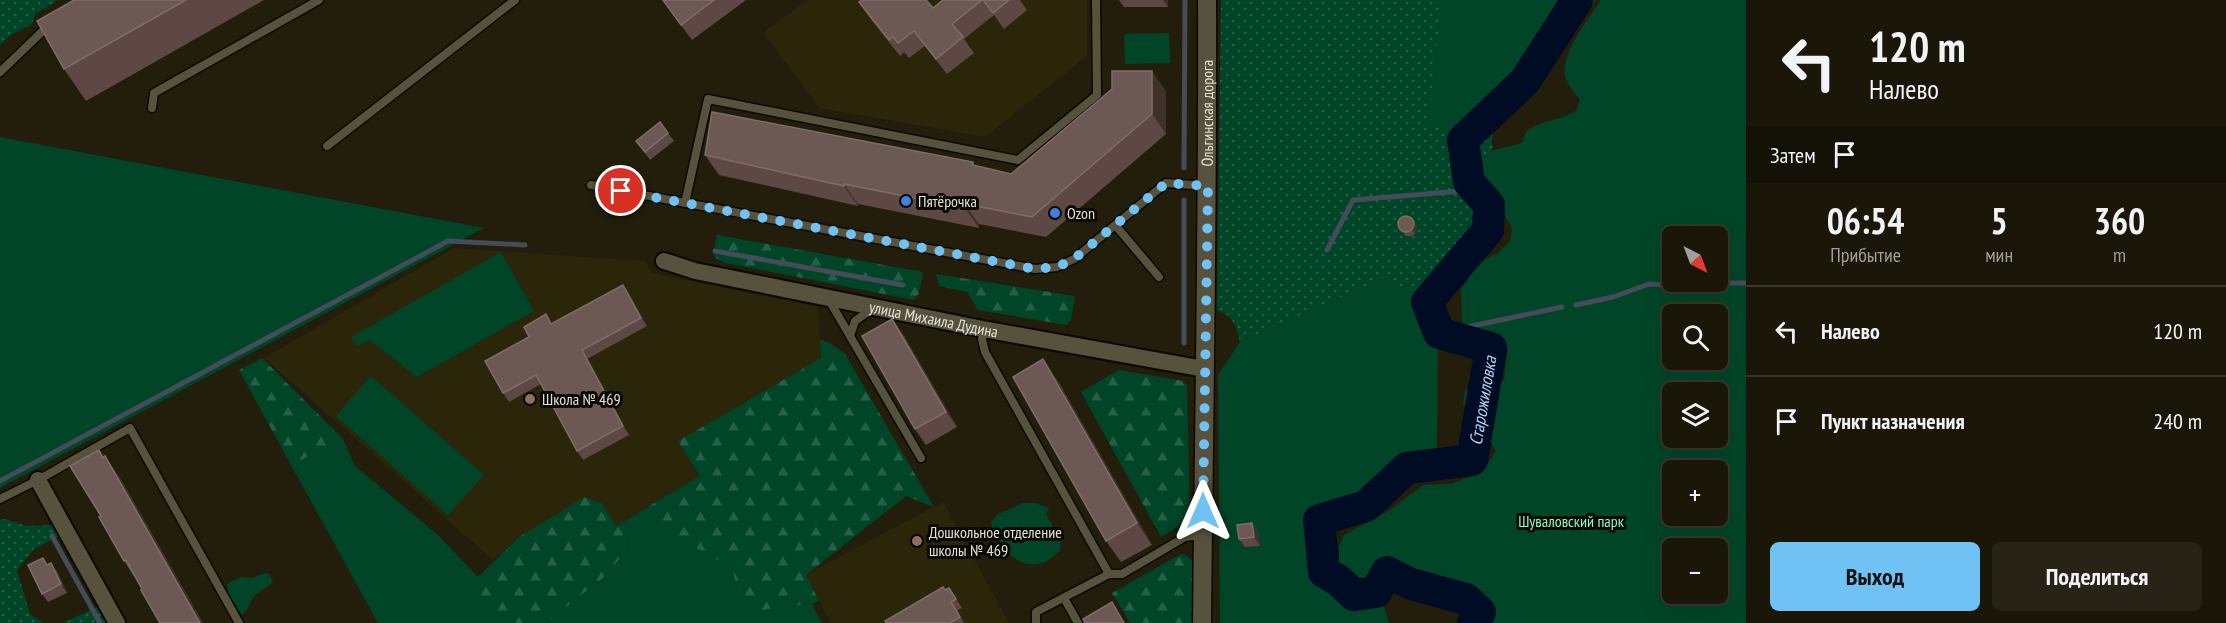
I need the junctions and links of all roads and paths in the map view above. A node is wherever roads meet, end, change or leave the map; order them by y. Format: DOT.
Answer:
graph roads {
  1 [pos="319,0"];
  2 [pos="515,0"];
  3 [pos="1096,0"];
  4 [pos="1207,0"];
  5 [pos="55,22"];
  6 [pos="0,72"];
  7 [pos="152,108"];
  8 [pos="327,146"];
  9 [pos="591,185"];
  10 [pos="1208,186"];
  11 [pos="685,203"];
  12 [pos="1116,226"];
  13 [pos="664,261"];
  14 [pos="1159,277"];
  15 [pos="827,297"];
  16 [pos="876,307"];
  17 [pos="983,329"];
  18 [pos="850,336"];
  19 [pos="1204,369"];
  20 [pos="921,458"];
  21 [pos="38,480"];
  22 [pos="0,499"];
  23 [pos="1203,535"];
  24 [pos="1109,574"];
  25 [pos="1064,598"];
  26 [pos="117,623"];
  27 [pos="239,623"];
  28 [pos="1036,623"];
  29 [pos="1078,623"];
  30 [pos="1202,623"];
  1 -- 7 [label="lane"];
  2 -- 8 [label="lane"];
  3 -- 11 [label="lane"];
  4 -- 10 [label="street, Ольгинская дорога"];
  5 -- 6 [label="lane"];
  9 -- 11 [label="lane"];
  10 -- 12 [label="lane"];
  10 -- 19 [label="street, Ольгинская дорога"];
  11 -- 12 [label="lane"];
  12 -- 14 [label="lane"];
  13 -- 15 [label="street, улица Михаила Дудина"];
  15 -- 16 [label="street, улица Михаила Дудина"];
  15 -- 18 [label="lane"];
  16 -- 17 [label="street, улица Михаила Дудина"];
  16 -- 18 [label="lane"];
  17 -- 19 [label="street, улица Михаила Дудина"];
  17 -- 24 [label="lane"];
  18 -- 20 [label="lane"];
  19 -- 23 [label="street, Ольгинская дорога"];
  21 -- 22 [label="lane"];
  21 -- 26 [label="street"];
  21 -- 27 [label="lane"];
  23 -- 24 [label="lane"];
  23 -- 30 [label="street, Ольгинская дорога"];
  24 -- 25 [label="lane"];
  25 -- 28 [label="lane"];
  25 -- 29 [label="lane"];
}
